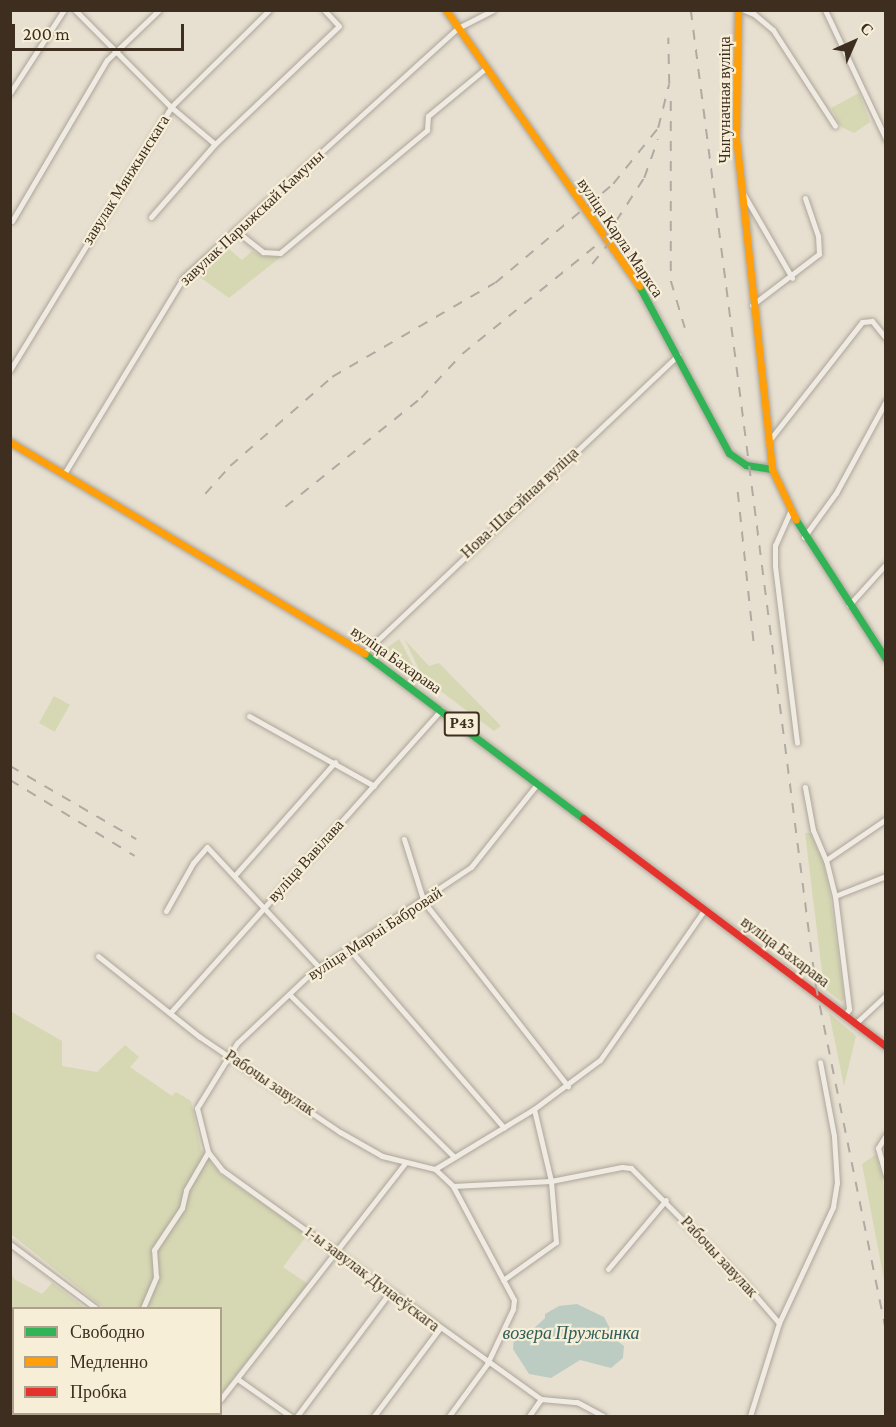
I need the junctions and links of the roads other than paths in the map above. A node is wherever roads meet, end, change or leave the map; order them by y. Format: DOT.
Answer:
graph roads {
  1 [pos="64,10"];
  2 [pos="75,10"];
  3 [pos="159,10"];
  4 [pos="269,10"];
  5 [pos="324,10"];
  6 [pos="446,10"];
  7 [pos="493,10"];
  8 [pos="738,10"];
  9 [pos="744,10"];
  10 [pos="825,10"];
  11 [pos="458,28"];
  12 [pos="116,52"];
  13 [pos="486,68"];
  14 [pos="10,93"];
  15 [pos="171,107"];
  16 [pos="835,126"];
  17 [pos="885,139"];
  18 [pos="215,144"];
  19 [pos="741,189"];
  20 [pos="805,198"];
  21 [pos="151,218"];
  22 [pos="12,221"];
  23 [pos="236,230"];
  24 [pos="792,278"];
  25 [pos="752,305"];
  26 [pos="885,338"];
  27 [pos="678,355"];
  28 [pos="10,370"];
  29 [pos="885,401"];
  30 [pos="10,442"];
  31 [pos="767,442"];
  32 [pos="772,469"];
  33 [pos="64,474"];
  34 [pos="790,512"];
  35 [pos="804,537"];
  36 [pos="885,564"];
  37 [pos="849,604"];
  38 [pos="364,653"];
  39 [pos="885,658"];
  40 [pos="442,709"];
  41 [pos="249,716"];
  42 [pos="797,743"];
  43 [pos="335,762"];
  44 [pos="539,782"];
  45 [pos="374,786"];
  46 [pos="805,787"];
  47 [pos="885,819"];
  48 [pos="404,839"];
  49 [pos="826,860"];
  50 [pos="234,875"];
  51 [pos="885,876"];
  52 [pos="834,896"];
  53 [pos="424,902"];
  54 [pos="265,908"];
  55 [pos="705,909"];
  56 [pos="166,911"];
  57 [pos="350,950"];
  58 [pos="98,957"];
  59 [pos="320,968"];
  60 [pos="289,994"];
  61 [pos="885,995"];
  62 [pos="170,1013"];
  63 [pos="845,1015"];
  64 [pos="856,1023"];
  65 [pos="885,1046"];
  66 [pos="228,1055"];
  67 [pos="820,1062"];
  68 [pos="568,1086"];
  69 [pos="534,1109"];
  70 [pos="504,1128"];
  71 [pos="885,1136"];
  72 [pos="208,1152"];
  73 [pos="453,1156"];
  74 [pos="406,1162"];
  75 [pos="435,1169"];
  76 [pos="885,1176"];
  77 [pos="552,1181"];
  78 [pos="453,1186"];
  79 [pos="666,1200"];
  80 [pos="10,1244"];
  81 [pos="338,1253"];
  82 [pos="608,1269"];
  83 [pos="502,1280"];
  84 [pos="390,1292"];
  85 [pos="95,1307"];
  86 [pos="143,1307"];
  87 [pos="779,1323"];
  88 [pos="439,1329"];
  89 [pos="487,1364"];
  90 [pos="239,1380"];
  91 [pos="222,1398"];
  92 [pos="541,1399"];
  93 [pos="290,1416"];
  94 [pos="297,1416"];
  95 [pos="374,1416"];
  96 [pos="449,1416"];
  97 [pos="529,1416"];
  98 [pos="603,1416"];
  99 [pos="750,1416"];
  1 -- 14 [label="street"];
  2 -- 12 [label="street"];
  3 -- 12 [label="street"];
  4 -- 15 [label="street, завулак Мянжынскага"];
  5 -- 18 [label="street"];
  6 -- 11 [label="main road, вуліца Карла Маркса"];
  7 -- 11 [label="street, завулак Парыжскай Камуны"];
  8 -- 19 [label="main road, Чыгуначная вуліца"];
  9 -- 16 [label="street"];
  10 -- 17 [label="street"];
  11 -- 13 [label="main road, вуліца Карла Маркса"];
  11 -- 23 [label="street, завулак Парыжскай Камуны"];
  12 -- 15 [label="street"];
  12 -- 22 [label="street"];
  13 -- 23 [label="street"];
  13 -- 27 [label="main road, вуліца Карла Маркса"];
  15 -- 18 [label="street"];
  15 -- 28 [label="street, завулак Мянжынскага"];
  18 -- 21 [label="street"];
  19 -- 24 [label="street, Чыгуначная вуліца"];
  19 -- 25 [label="main road, Чыгуначная вуліца"];
  20 -- 24 [label="street"];
  23 -- 33 [label="street, завулак Парыжскай Камуны"];
  24 -- 25 [label="street"];
  25 -- 31 [label="main road, Чыгуначная вуліца"];
  26 -- 31 [label="street"];
  27 -- 32 [label="main road, вуліца Карла Маркса"];
  27 -- 38 [label="street, Нова-Шасэйная вуліца"];
  29 -- 35 [label="street"];
  30 -- 33 [label="main road, вуліца Бахарава / Р43"];
  31 -- 32 [label="main road"];
  32 -- 34 [label="main road"];
  33 -- 38 [label="main road, вуліца Бахарава / Р43"];
  34 -- 35 [label="main road"];
  34 -- 42 [label="street"];
  35 -- 37 [label="main road"];
  36 -- 37 [label="street"];
  37 -- 39 [label="main road"];
  38 -- 40 [label="main road, вуліца Бахарава / Р43"];
  40 -- 44 [label="main road, вуліца Бахарава / Р43"];
  40 -- 45 [label="street, вуліца Вавілава"];
  41 -- 43 [label="street"];
  43 -- 45 [label="street"];
  43 -- 50 [label="street"];
  44 -- 53 [label="street, вуліца Марыі Бабровай"];
  44 -- 55 [label="main road, вуліца Бахарава / Р43"];
  45 -- 54 [label="street, вуліца Вавілава"];
  46 -- 49 [label="street"];
  47 -- 49 [label="street"];
  48 -- 53 [label="street"];
  49 -- 52 [label="street"];
  50 -- 54 [label="street"];
  50 -- 56 [label="street"];
  51 -- 52 [label="street"];
  52 -- 63 [label="street"];
  53 -- 57 [label="street, вуліца Марыі Бабровай"];
  53 -- 68 [label="street"];
  54 -- 59 [label="street"];
  54 -- 62 [label="street, вуліца Вавілава"];
  55 -- 63 [label="main road, вуліца Бахарава / Р43"];
  55 -- 68 [label="street"];
  57 -- 59 [label="street, вуліца Марыі Бабровай"];
  57 -- 70 [label="street"];
  58 -- 62 [label="street, Рабочы завулак"];
  59 -- 60 [label="street, вуліца Марыі Бабровай"];
  60 -- 66 [label="street, вуліца Марыі Бабровай"];
  60 -- 73 [label="street"];
  61 -- 64 [label="street"];
  62 -- 66 [label="street, Рабочы завулак"];
  63 -- 64 [label="main road, вуліца Бахарава / Р43"];
  64 -- 65 [label="main road, вуліца Бахарава / Р43"];
  66 -- 72 [label="street, вуліца Марыі Бабровай"];
  66 -- 74 [label="street, Рабочы завулак"];
  67 -- 87 [label="street"];
  68 -- 69 [label="street"];
  69 -- 70 [label="street"];
  69 -- 77 [label="street"];
  70 -- 73 [label="street"];
  71 -- 76 [label="street"];
  72 -- 81 [label="street, 1-ы завулак Дунаеўскага"];
  72 -- 86 [label="street"];
  73 -- 75 [label="street"];
  74 -- 75 [label="street, Рабочы завулак"];
  74 -- 81 [label="street"];
  75 -- 78 [label="street, Рабочы завулак"];
  77 -- 78 [label="street, Рабочы завулак"];
  77 -- 79 [label="street, Рабочы завулак"];
  77 -- 83 [label="street"];
  78 -- 83 [label="street, Рабочы завулак"];
  79 -- 82 [label="street"];
  79 -- 87 [label="street, Рабочы завулак"];
  80 -- 85 [label="street"];
  81 -- 84 [label="street, 1-ы завулак Дунаеўскага"];
  81 -- 90 [label="street"];
  83 -- 89 [label="street, Рабочы завулак"];
  84 -- 88 [label="street, 1-ы завулак Дунаеўскага"];
  84 -- 94 [label="street"];
  87 -- 99 [label="street"];
  88 -- 89 [label="street, 1-ы завулак Дунаеўскага"];
  88 -- 95 [label="street"];
  89 -- 92 [label="street, 1-ы завулак Дунаеўскага"];
  89 -- 96 [label="street, Рабочы завулак"];
  90 -- 91 [label="street"];
  90 -- 93 [label="street"];
  92 -- 97 [label="street"];
  92 -- 98 [label="street"];
}
